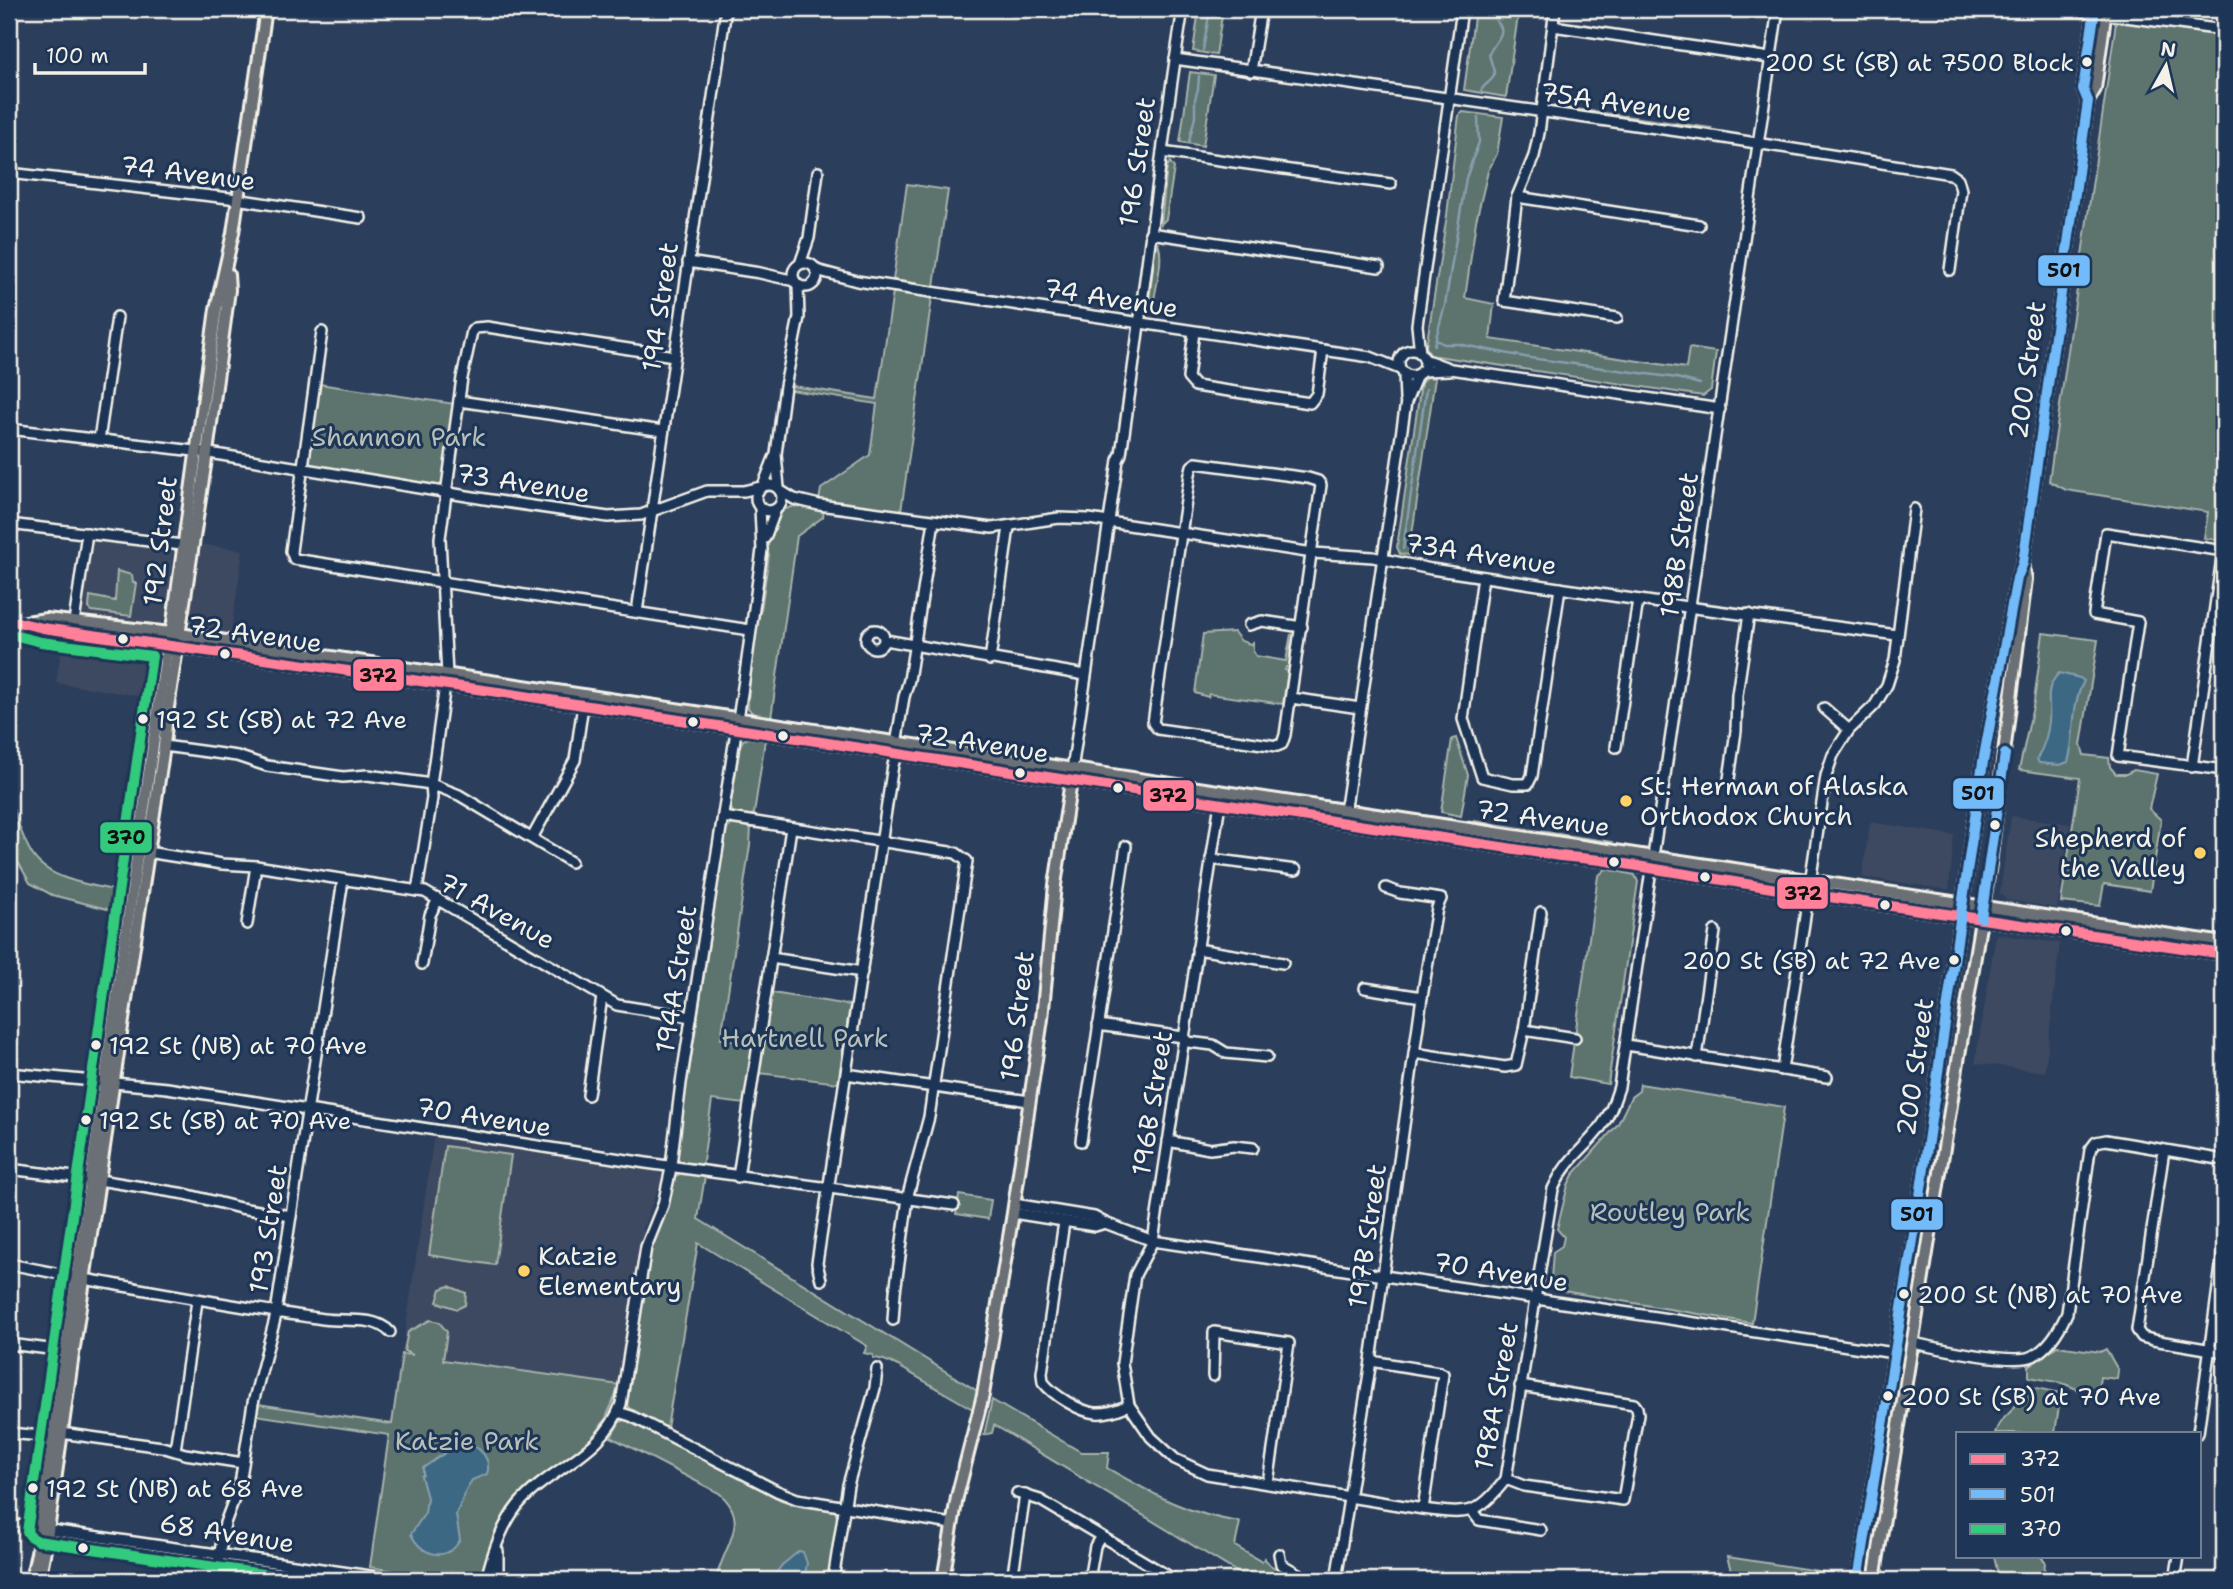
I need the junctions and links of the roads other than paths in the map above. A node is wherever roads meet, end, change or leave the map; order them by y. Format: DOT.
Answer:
graph roads {
  1 [pos="266,9"];
  2 [pos="726,9"];
  3 [pos="1183,9"];
  4 [pos="1261,9"];
  5 [pos="1462,9"];
  6 [pos="1555,9"];
  7 [pos="1778,9"];
  8 [pos="2065,9"];
  9 [pos="2100,11"];
  10 [pos="1553,26"];
  11 [pos="2224,30"];
  12 [pos="1770,58"];
  13 [pos="1175,59"];
  14 [pos="1251,71"];
  15 [pos="1450,99"];
  16 [pos="1542,113"];
  17 [pos="1759,145"];
  18 [pos="1162,152"];
  19 [pos="818,172"];
  20 [pos="9,173"];
  21 [pos="1391,184"];
  22 [pos="1517,197"];
  23 [pos="239,200"];
  24 [pos="361,218"];
  25 [pos="1699,225"];
  26 [pos="1150,233"];
  27 [pos="809,238"];
  28 [pos="688,262"];
  29 [pos="797,267"];
  30 [pos="814,267"];
  31 [pos="1379,267"];
  32 [pos="227,268"];
  33 [pos="1950,270"];
  34 [pos="761,272"];
  35 [pos="846,279"];
  36 [pos="797,283"];
  37 [pos="813,284"];
  38 [pos="117,317"];
  39 [pos="799,317"];
  40 [pos="1617,318"];
  41 [pos="1139,323"];
  42 [pos="1417,325"];
  43 [pos="321,332"];
  44 [pos="1194,332"];
  45 [pos="1323,350"];
  46 [pos="1404,353"];
  47 [pos="674,356"];
  48 [pos="1422,356"];
  49 [pos="1370,357"];
  50 [pos="1451,369"];
  51 [pos="1402,371"];
  52 [pos="1419,373"];
  53 [pos="459,401"];
  54 [pos="1406,402"];
  55 [pos="1720,410"];
  56 [pos="9,429"];
  57 [pos="663,431"];
  58 [pos="99,439"];
  59 [pos="195,451"];
  60 [pos="207,453"];
  61 [pos="776,454"];
  62 [pos="303,468"];
  63 [pos="762,486"];
  64 [pos="780,490"];
  65 [pos="736,491"];
  66 [pos="446,493"];
  67 [pos="819,505"];
  68 [pos="759,506"];
  69 [pos="777,508"];
  70 [pos="1914,509"];
  71 [pos="652,510"];
  72 [pos="934,521"];
  73 [pos="1108,522"];
  74 [pos="9,524"];
  75 [pos="1009,527"];
  76 [pos="1181,532"];
  77 [pos="87,533"];
  78 [pos="182,545"];
  79 [pos="762,550"];
  80 [pos="2224,551"];
  81 [pos="1313,553"];
  82 [pos="1382,559"];
  83 [pos="2023,563"];
  84 [pos="1483,577"];
  85 [pos="442,583"];
  86 [pos="1560,588"];
  87 [pos="1638,600"];
  88 [pos="1690,608"];
  89 [pos="637,612"];
  90 [pos="1749,614"];
  91 [pos="9,620"];
  92 [pos="23,622"];
  93 [pos="74,622"];
  94 [pos="1249,625"];
  95 [pos="1302,627"];
  96 [pos="750,630"];
  97 [pos="1896,635"];
  98 [pos="174,639"];
  99 [pos="885,640"];
  100 [pos="915,646"];
  101 [pos="990,660"];
  102 [pos="1085,675"];
  103 [pos="446,680"];
  104 [pos="1292,698"];
  105 [pos="583,705"];
  106 [pos="1360,708"];
  107 [pos="1825,708"];
  108 [pos="736,724"];
  109 [pos="1849,730"];
  110 [pos="164,746"];
  111 [pos="1615,747"];
  112 [pos="897,748"];
  113 [pos="2192,767"];
  114 [pos="2224,770"];
  115 [pos="1072,775"];
  116 [pos="1729,779"];
  117 [pos="430,785"];
  118 [pos="1220,803"];
  119 [pos="1294,804"];
  120 [pos="1344,812"];
  121 [pos="1283,813"];
  122 [pos="723,817"];
  123 [pos="791,828"];
  124 [pos="532,838"];
  125 [pos="881,842"];
  126 [pos="1126,846"];
  127 [pos="147,852"];
  128 [pos="1210,859"];
  129 [pos="571,862"];
  130 [pos="1653,863"];
  131 [pos="256,866"];
  132 [pos="1296,870"];
  133 [pos="343,880"];
  134 [pos="1811,882"];
  135 [pos="1386,888"];
  136 [pos="417,891"];
  137 [pos="1808,894"];
  138 [pos="438,900"];
  139 [pos="1961,911"];
  140 [pos="1541,912"];
  141 [pos="1982,914"];
  142 [pos="247,924"];
  143 [pos="1715,931"];
  144 [pos="2224,943"];
  145 [pos="1197,949"];
  146 [pos="2224,954"];
  147 [pos="771,958"];
  148 [pos="1283,962"];
  149 [pos="422,964"];
  150 [pos="862,972"];
  151 [pos="1365,988"];
  152 [pos="602,997"];
  153 [pos="1422,997"];
  154 [pos="691,1017"];
  155 [pos="1098,1025"];
  156 [pos="1524,1030"];
  157 [pos="1183,1037"];
  158 [pos="1575,1038"];
  159 [pos="1626,1045"];
  160 [pos="1414,1053"];
  161 [pos="1267,1057"];
  162 [pos="1697,1057"];
  163 [pos="1782,1070"];
  164 [pos="9,1073"];
  165 [pos="846,1074"];
  166 [pos="1827,1077"];
  167 [pos="109,1083"];
  168 [pos="933,1087"];
  169 [pos="1619,1087"];
  170 [pos="588,1095"];
  171 [pos="1029,1101"];
  172 [pos="308,1111"];
  173 [pos="1080,1141"];
  174 [pos="1168,1141"];
  175 [pos="1254,1148"];
  176 [pos="2164,1150"];
  177 [pos="2224,1160"];
  178 [pos="671,1166"];
  179 [pos="9,1169"];
  180 [pos="738,1177"];
  181 [pos="95,1179"];
  182 [pos="829,1188"];
  183 [pos="908,1199"];
  184 [pos="954,1205"];
  185 [pos="1014,1209"];
  186 [pos="291,1216"];
  187 [pos="1064,1222"];
  188 [pos="1105,1223"];
  189 [pos="1153,1241"];
  190 [pos="2224,1245"];
  191 [pos="9,1264"];
  192 [pos="1383,1275"];
  193 [pos="80,1278"];
  194 [pos="821,1280"];
  195 [pos="1534,1298"];
  196 [pos="197,1301"];
  197 [pos="276,1312"];
  198 [pos="894,1320"];
  199 [pos="390,1332"];
  200 [pos="1913,1343"];
  201 [pos="9,1344"];
  202 [pos="2209,1350"];
  203 [pos="2224,1352"];
  204 [pos="1894,1353"];
  205 [pos="68,1356"];
  206 [pos="1371,1361"];
  207 [pos="877,1369"];
  208 [pos="1213,1376"];
  209 [pos="1906,1385"];
  210 [pos="1520,1386"];
  211 [pos="1129,1405"];
  212 [pos="618,1412"];
  213 [pos="2198,1432"];
  214 [pos="9,1433"];
  215 [pos="57,1435"];
  216 [pos="175,1450"];
  217 [pos="243,1463"];
  218 [pos="1506,1479"];
  219 [pos="1268,1483"];
  220 [pos="1348,1496"];
  221 [pos="844,1507"];
  222 [pos="1423,1509"];
  223 [pos="1472,1511"];
  224 [pos="9,1524"];
  225 [pos="953,1524"];
  226 [pos="44,1528"];
  227 [pos="1541,1530"];
  228 [pos="1101,1536"];
  229 [pos="499,1539"];
  230 [pos="220,1553"];
  231 [pos="1279,1555"];
  232 [pos="2179,1558"];
  233 [pos="317,1568"];
  234 [pos="316,1579"];
  235 [pos="31,1580"];
  236 [pos="39,1580"];
  237 [pos="215,1580"];
  238 [pos="398,1580"];
  239 [pos="487,1580"];
  240 [pos="496,1580"];
  241 [pos="833,1580"];
  242 [pos="943,1580"];
  243 [pos="1012,1580"];
  244 [pos="1089,1580"];
  245 [pos="1175,1580"];
  246 [pos="1309,1580"];
  247 [pos="1336,1580"];
  248 [pos="1858,1580"];
  249 [pos="1876,1580"];
  250 [pos="2175,1580"];
  1 -- 23 [label="main road, 192 Street"];
  2 -- 28 [label="street, 194 Street"];
  3 -- 13 [label="street, 196 Street"];
  4 -- 14 [label="street"];
  5 -- 15 [label="street"];
  6 -- 10 [label="street"];
  7 -- 12 [label="street, 198B Street"];
  8 -- 9 [label="street"];
  9 -- 11 [label="street"];
  9 -- 83 [label="main road, 200 Street"];
  10 -- 12 [label="street"];
  10 -- 16 [label="street"];
  12 -- 17 [label="street, 198B Street"];
  13 -- 14 [label="street, 75A Avenue"];
  13 -- 18 [label="street, 196 Street"];
  14 -- 15 [label="street, 75A Avenue"];
  15 -- 16 [label="street, 75A Avenue"];
  15 -- 42 [label="street"];
  16 -- 17 [label="street, 75A Avenue"];
  16 -- 22 [label="street"];
  17 -- 33 [label="street, 75A Avenue"];
  17 -- 55 [label="street, 198B Street"];
  18 -- 21 [label="street"];
  18 -- 26 [label="street, 196 Street"];
  19 -- 27 [label="street"];
  20 -- 23 [label="street, 74 Avenue"];
  22 -- 25 [label="street"];
  22 -- 40 [label="street"];
  23 -- 24 [label="street, 74 Avenue"];
  23 -- 32 [label="main road, 192 Street"];
  26 -- 31 [label="street"];
  26 -- 41 [label="street, 196 Street"];
  27 -- 29 [label="street"];
  27 -- 30 [label="street"];
  28 -- 34 [label="street"];
  28 -- 47 [label="street, 194 Street"];
  29 -- 30 [label="street, 74 Avenue"];
  29 -- 34 [label="street"];
  29 -- 36 [label="street"];
  30 -- 35 [label="street, 74 Avenue"];
  30 -- 37 [label="street"];
  32 -- 59 [label="main road, 192 Street"];
  32 -- 60 [label="main road, 192 Street"];
  34 -- 36 [label="street"];
  35 -- 37 [label="street, 74 Avenue"];
  35 -- 41 [label="street, 74 Avenue"];
  36 -- 37 [label="street, 74 Avenue"];
  36 -- 39 [label="street"];
  37 -- 39 [label="street"];
  38 -- 58 [label="street"];
  39 -- 61 [label="street"];
  41 -- 44 [label="street, 74 Avenue"];
  41 -- 73 [label="street, 196 Street"];
  42 -- 46 [label="street"];
  42 -- 48 [label="street"];
  43 -- 62 [label="street"];
  44 -- 45 [label="street, 74 Avenue"];
  44 -- 45 [label="street"];
  45 -- 49 [label="street, 74 Avenue"];
  46 -- 48 [label="street"];
  46 -- 49 [label="street, 74 Avenue"];
  46 -- 51 [label="street"];
  47 -- 53 [label="street"];
  47 -- 57 [label="street, 194 Street"];
  48 -- 50 [label="street"];
  48 -- 52 [label="street"];
  49 -- 51 [label="street, 74 Avenue"];
  50 -- 52 [label="street"];
  50 -- 55 [label="street"];
  51 -- 52 [label="street"];
  51 -- 54 [label="street"];
  52 -- 54 [label="street"];
  53 -- 57 [label="street"];
  53 -- 66 [label="street"];
  54 -- 82 [label="street"];
  55 -- 88 [label="street, 198B Street"];
  56 -- 58 [label="street, 73 Avenue"];
  57 -- 71 [label="street, 194 Street"];
  58 -- 59 [label="street, 73 Avenue"];
  59 -- 60 [label="street, 73 Avenue"];
  59 -- 78 [label="main road, 192 Street"];
  60 -- 62 [label="street, 73 Avenue"];
  60 -- 98 [label="main road, 192 Street"];
  61 -- 63 [label="street"];
  61 -- 64 [label="street"];
  62 -- 66 [label="street, 73 Avenue"];
  62 -- 85 [label="street"];
  63 -- 64 [label="street"];
  63 -- 65 [label="street, 73 Avenue"];
  63 -- 68 [label="street"];
  64 -- 67 [label="street"];
  64 -- 69 [label="street"];
  65 -- 68 [label="street"];
  65 -- 71 [label="street, 73 Avenue"];
  66 -- 71 [label="street, 73 Avenue"];
  66 -- 85 [label="street"];
  67 -- 69 [label="street"];
  67 -- 72 [label="street"];
  68 -- 69 [label="street"];
  68 -- 79 [label="street, 194A Street"];
  69 -- 79 [label="street, 194A Street"];
  70 -- 97 [label="street"];
  71 -- 89 [label="street, 194 Street"];
  72 -- 75 [label="street"];
  72 -- 100 [label="street"];
  73 -- 75 [label="street, 73A Avenue"];
  73 -- 76 [label="street, 73A Avenue"];
  73 -- 102 [label="street, 196 Street"];
  74 -- 77 [label="street"];
  75 -- 101 [label="street"];
  76 -- 81 [label="street, 73A Avenue"];
  76 -- 81 [label="street"];
  76 -- 104 [label="street"];
  77 -- 78 [label="street"];
  77 -- 93 [label="street"];
  78 -- 98 [label="main road, 192 Street"];
  79 -- 96 [label="street, 194A Street"];
  80 -- 113 [label="street"];
  80 -- 113 [label="street"];
  81 -- 82 [label="street, 73A Avenue"];
  81 -- 95 [label="street"];
  82 -- 84 [label="street, 73A Avenue"];
  82 -- 106 [label="street"];
  83 -- 139 [label="main road, 200 Street"];
  83 -- 141 [label="main road, 200 Street"];
  84 -- 86 [label="street, 73A Avenue"];
  84 -- 86 [label="street"];
  85 -- 89 [label="street"];
  85 -- 103 [label="street"];
  86 -- 87 [label="street, 73A Avenue"];
  87 -- 88 [label="street, 73A Avenue"];
  87 -- 111 [label="street"];
  88 -- 90 [label="street, 73A Avenue"];
  88 -- 130 [label="street, 198B Street"];
  89 -- 96 [label="street"];
  90 -- 97 [label="street, 73A Avenue"];
  90 -- 116 [label="street"];
  91 -- 92 [label="main road, 72 Avenue"];
  92 -- 93 [label="main road, 72 Avenue"];
  92 -- 98 [label="main road, 72 Avenue"];
  93 -- 98 [label="main road, 72 Avenue"];
  94 -- 95 [label="street"];
  95 -- 104 [label="street"];
  96 -- 108 [label="street, 194A Street"];
  97 -- 109 [label="street"];
  98 -- 103 [label="main road, 72 Avenue"];
  98 -- 103 [label="main road, 72 Avenue"];
  98 -- 110 [label="main road, 192 Street"];
  98 -- 167 [label="main road, 192 Street"];
  99 -- 100 [label="street"];
  100 -- 101 [label="street"];
  100 -- 112 [label="street"];
  101 -- 102 [label="street"];
  102 -- 115 [label="street, 196 Street"];
  103 -- 105 [label="main road, 72 Avenue"];
  103 -- 108 [label="main road, 72 Avenue"];
  103 -- 117 [label="street"];
  104 -- 106 [label="street"];
  105 -- 108 [label="main road, 72 Avenue"];
  105 -- 124 [label="street"];
  106 -- 120 [label="street"];
  107 -- 109 [label="street"];
  108 -- 112 [label="main road, 72 Avenue"];
  108 -- 122 [label="street, 194A Street"];
  109 -- 134 [label="street"];
  110 -- 117 [label="street"];
  110 -- 127 [label="main road, 192 Street"];
  112 -- 115 [label="main road, 72 Avenue"];
  112 -- 115 [label="main road, 72 Avenue"];
  112 -- 125 [label="street"];
  113 -- 114 [label="street"];
  115 -- 118 [label="main road, 72 Avenue"];
  115 -- 119 [label="main road, 72 Avenue"];
  115 -- 171 [label="main road, 196 Street"];
  117 -- 124 [label="street"];
  117 -- 136 [label="street"];
  118 -- 119 [label="main road"];
  118 -- 121 [label="main road, 72 Avenue"];
  118 -- 128 [label="street, 196B Street"];
  119 -- 120 [label="main road, 72 Avenue"];
  120 -- 121 [label="main road"];
  120 -- 130 [label="main road, 72 Avenue"];
  121 -- 130 [label="main road, 72 Avenue"];
  122 -- 123 [label="street"];
  122 -- 154 [label="street, 194A Street"];
  123 -- 125 [label="street"];
  123 -- 147 [label="street"];
  124 -- 129 [label="street"];
  125 -- 150 [label="street"];
  125 -- 168 [label="street"];
  126 -- 155 [label="street"];
  127 -- 131 [label="street, 71 Avenue"];
  127 -- 167 [label="main road, 192 Street"];
  128 -- 132 [label="street"];
  128 -- 145 [label="street, 196B Street"];
  130 -- 134 [label="main road, 72 Avenue"];
  130 -- 137 [label="main road, 72 Avenue"];
  130 -- 159 [label="street, 198B Street"];
  131 -- 133 [label="street, 71 Avenue"];
  131 -- 142 [label="street"];
  133 -- 136 [label="street, 71 Avenue"];
  133 -- 172 [label="street, 193 Street"];
  134 -- 137 [label="street"];
  134 -- 139 [label="main road, 72 Avenue"];
  135 -- 153 [label="street, 197B Street"];
  136 -- 138 [label="street, 71 Avenue"];
  137 -- 139 [label="main road, 72 Avenue"];
  137 -- 163 [label="street"];
  138 -- 149 [label="street"];
  138 -- 152 [label="street, 71 Avenue"];
  139 -- 141 [label="main road, 72 Avenue"];
  139 -- 204 [label="main road, 200 Street"];
  140 -- 156 [label="street"];
  141 -- 144 [label="main road, 72 Avenue"];
  141 -- 146 [label="main road, 72 Avenue"];
  141 -- 200 [label="main road, 200 Street"];
  143 -- 162 [label="street"];
  145 -- 148 [label="street"];
  145 -- 157 [label="street, 196B Street"];
  147 -- 150 [label="street"];
  147 -- 180 [label="street"];
  150 -- 165 [label="street"];
  151 -- 153 [label="street"];
  152 -- 154 [label="street, 71 Avenue"];
  152 -- 170 [label="street"];
  153 -- 160 [label="street, 197B Street"];
  154 -- 178 [label="street, 194A Street"];
  155 -- 157 [label="street"];
  155 -- 173 [label="street"];
  156 -- 158 [label="street"];
  156 -- 160 [label="street"];
  157 -- 161 [label="street"];
  157 -- 174 [label="street, 196B Street"];
  159 -- 162 [label="street"];
  159 -- 169 [label="street, 198B Street"];
  160 -- 192 [label="street, 197B Street"];
  162 -- 163 [label="street"];
  163 -- 166 [label="street"];
  164 -- 167 [label="street, 70 Avenue"];
  165 -- 168 [label="street"];
  165 -- 182 [label="street"];
  167 -- 172 [label="street, 70 Avenue"];
  167 -- 181 [label="main road, 192 Street"];
  168 -- 171 [label="street"];
  168 -- 183 [label="street"];
  169 -- 195 [label="street, 198A Street"];
  171 -- 185 [label="main road, 196 Street"];
  172 -- 178 [label="street, 70 Avenue"];
  172 -- 186 [label="street, 193 Street"];
  174 -- 175 [label="street"];
  174 -- 189 [label="street, 196B Street"];
  176 -- 177 [label="street"];
  176 -- 200 [label="street"];
  176 -- 202 [label="street"];
  178 -- 180 [label="street, 70 Avenue"];
  178 -- 212 [label="street, 194A Street"];
  179 -- 181 [label="street"];
  180 -- 182 [label="street, 70 Avenue"];
  181 -- 186 [label="street"];
  181 -- 193 [label="main road, 192 Street"];
  181 -- 193 [label="main road, 192 Street"];
  182 -- 183 [label="street, 70 Avenue"];
  182 -- 194 [label="street"];
  183 -- 184 [label="street, 70 Avenue"];
  183 -- 198 [label="street"];
  185 -- 187 [label="street, 70 Avenue"];
  185 -- 188 [label="street, 70 Avenue"];
  185 -- 225 [label="main road, 196 Street"];
  186 -- 197 [label="street, 193 Street"];
  187 -- 188 [label="street, 70 Avenue"];
  187 -- 211 [label="street"];
  188 -- 189 [label="street, 70 Avenue"];
  189 -- 192 [label="street, 70 Avenue"];
  189 -- 211 [label="street, 196B Street"];
  190 -- 202 [label="street"];
  191 -- 193 [label="street"];
  192 -- 195 [label="street, 70 Avenue"];
  192 -- 206 [label="street, 197B Street"];
  193 -- 196 [label="street"];
  193 -- 205 [label="main road, 192 Street"];
  195 -- 204 [label="street, 70 Avenue"];
  195 -- 210 [label="street, 198A Street"];
  196 -- 197 [label="street"];
  196 -- 216 [label="street"];
  197 -- 199 [label="street"];
  197 -- 217 [label="street, 193 Street"];
  200 -- 209 [label="main road, 200 Street"];
  201 -- 205 [label="street"];
  202 -- 203 [label="street"];
  202 -- 213 [label="street"];
  204 -- 209 [label="main road"];
  204 -- 248 [label="main road, 200 Street"];
  205 -- 215 [label="main road, 192 Street"];
  206 -- 220 [label="street, 197B Street"];
  206 -- 222 [label="street"];
  207 -- 221 [label="street"];
  208 -- 219 [label="street"];
  209 -- 249 [label="main road, 200 Street"];
  210 -- 218 [label="street, 198A Street"];
  210 -- 218 [label="street"];
  211 -- 219 [label="street"];
  212 -- 221 [label="street"];
  212 -- 229 [label="street"];
  214 -- 215 [label="street"];
  215 -- 216 [label="street"];
  215 -- 226 [label="main road, 192 Street"];
  216 -- 217 [label="street"];
  217 -- 230 [label="street, 193 Street"];
  218 -- 223 [label="street, 198A Street"];
  219 -- 220 [label="street"];
  220 -- 222 [label="street"];
  220 -- 247 [label="street, 197B Street"];
  221 -- 225 [label="street"];
  221 -- 241 [label="street"];
  222 -- 223 [label="street"];
  223 -- 227 [label="street"];
  224 -- 226 [label="street, 68 Avenue"];
  225 -- 242 [label="main road, 196 Street"];
  226 -- 230 [label="street, 68 Avenue"];
  226 -- 235 [label="main road"];
  226 -- 236 [label="main road"];
  228 -- 243 [label="street"];
  228 -- 244 [label="street"];
  228 -- 245 [label="street"];
  229 -- 239 [label="street"];
  229 -- 240 [label="street"];
  230 -- 233 [label="street, 68 Avenue"];
  230 -- 237 [label="street, 193 Street"];
  231 -- 246 [label="street"];
  232 -- 250 [label="street"];
  233 -- 234 [label="street"];
  233 -- 238 [label="street, 68 Avenue"];
  239 -- 240 [label="street"];
}
